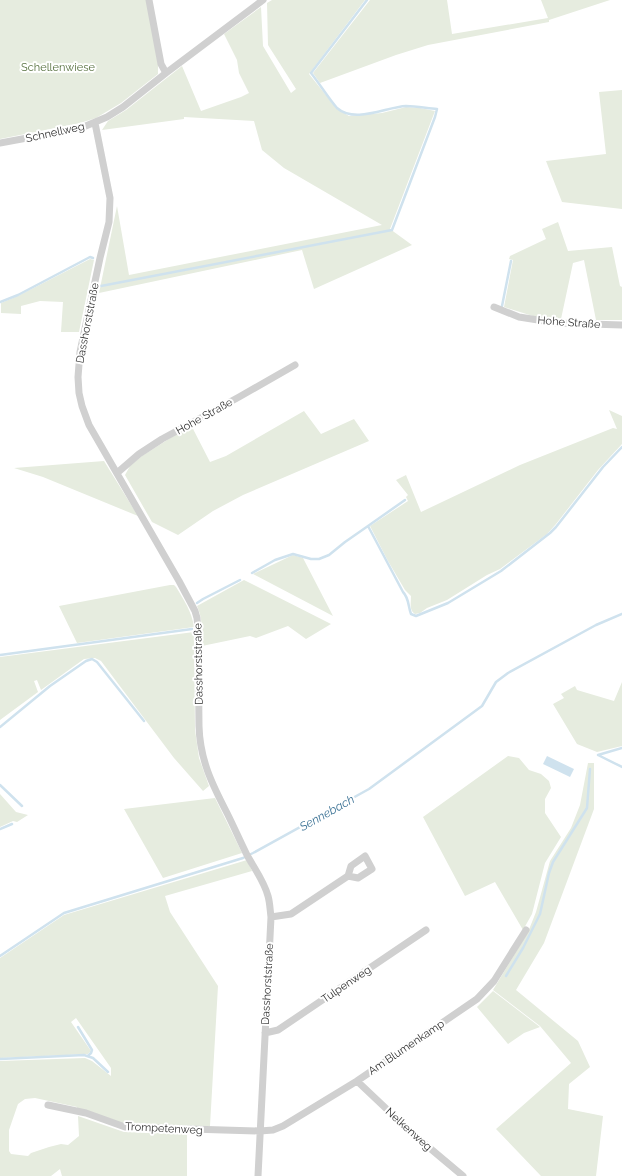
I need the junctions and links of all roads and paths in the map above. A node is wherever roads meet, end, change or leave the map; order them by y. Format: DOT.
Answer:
graph roads {
  1 [pos="150,0"];
  2 [pos="263,0"];
  3 [pos="166,73"];
  4 [pos="95,123"];
  5 [pos="0,143"];
  6 [pos="494,307"];
  7 [pos="622,325"];
  8 [pos="295,365"];
  9 [pos="117,473"];
  10 [pos="348,876"];
  11 [pos="270,917"];
  12 [pos="426,930"];
  13 [pos="526,930"];
  14 [pos="265,1032"];
  15 [pos="357,1081"];
  16 [pos="48,1105"];
  17 [pos="260,1131"];
  18 [pos="258,1176"];
  19 [pos="463,1176"];
  1 -- 3 [label="street"];
  2 -- 3 [label="street, Schnellweg"];
  3 -- 4 [label="street, Schnellweg"];
  4 -- 5 [label="street, Schnellweg"];
  4 -- 9 [label="street, Dasshorststraße"];
  6 -- 7 [label="street, Hohe Straße"];
  8 -- 9 [label="street, Hohe Straße"];
  9 -- 11 [label="street, Dasshorststraße"];
  10 -- 11 [label="street"];
  11 -- 14 [label="street, Dasshorststraße"];
  12 -- 14 [label="street, Tulpenweg"];
  13 -- 15 [label="street, Am Blumenkamp"];
  14 -- 17 [label="street, Dasshorststraße"];
  15 -- 17 [label="street, Am Blumenkamp"];
  15 -- 19 [label="street, Nelkenweg"];
  16 -- 17 [label="street, Trompetenweg"];
  17 -- 18 [label="street, Dasshorststraße"];
}
